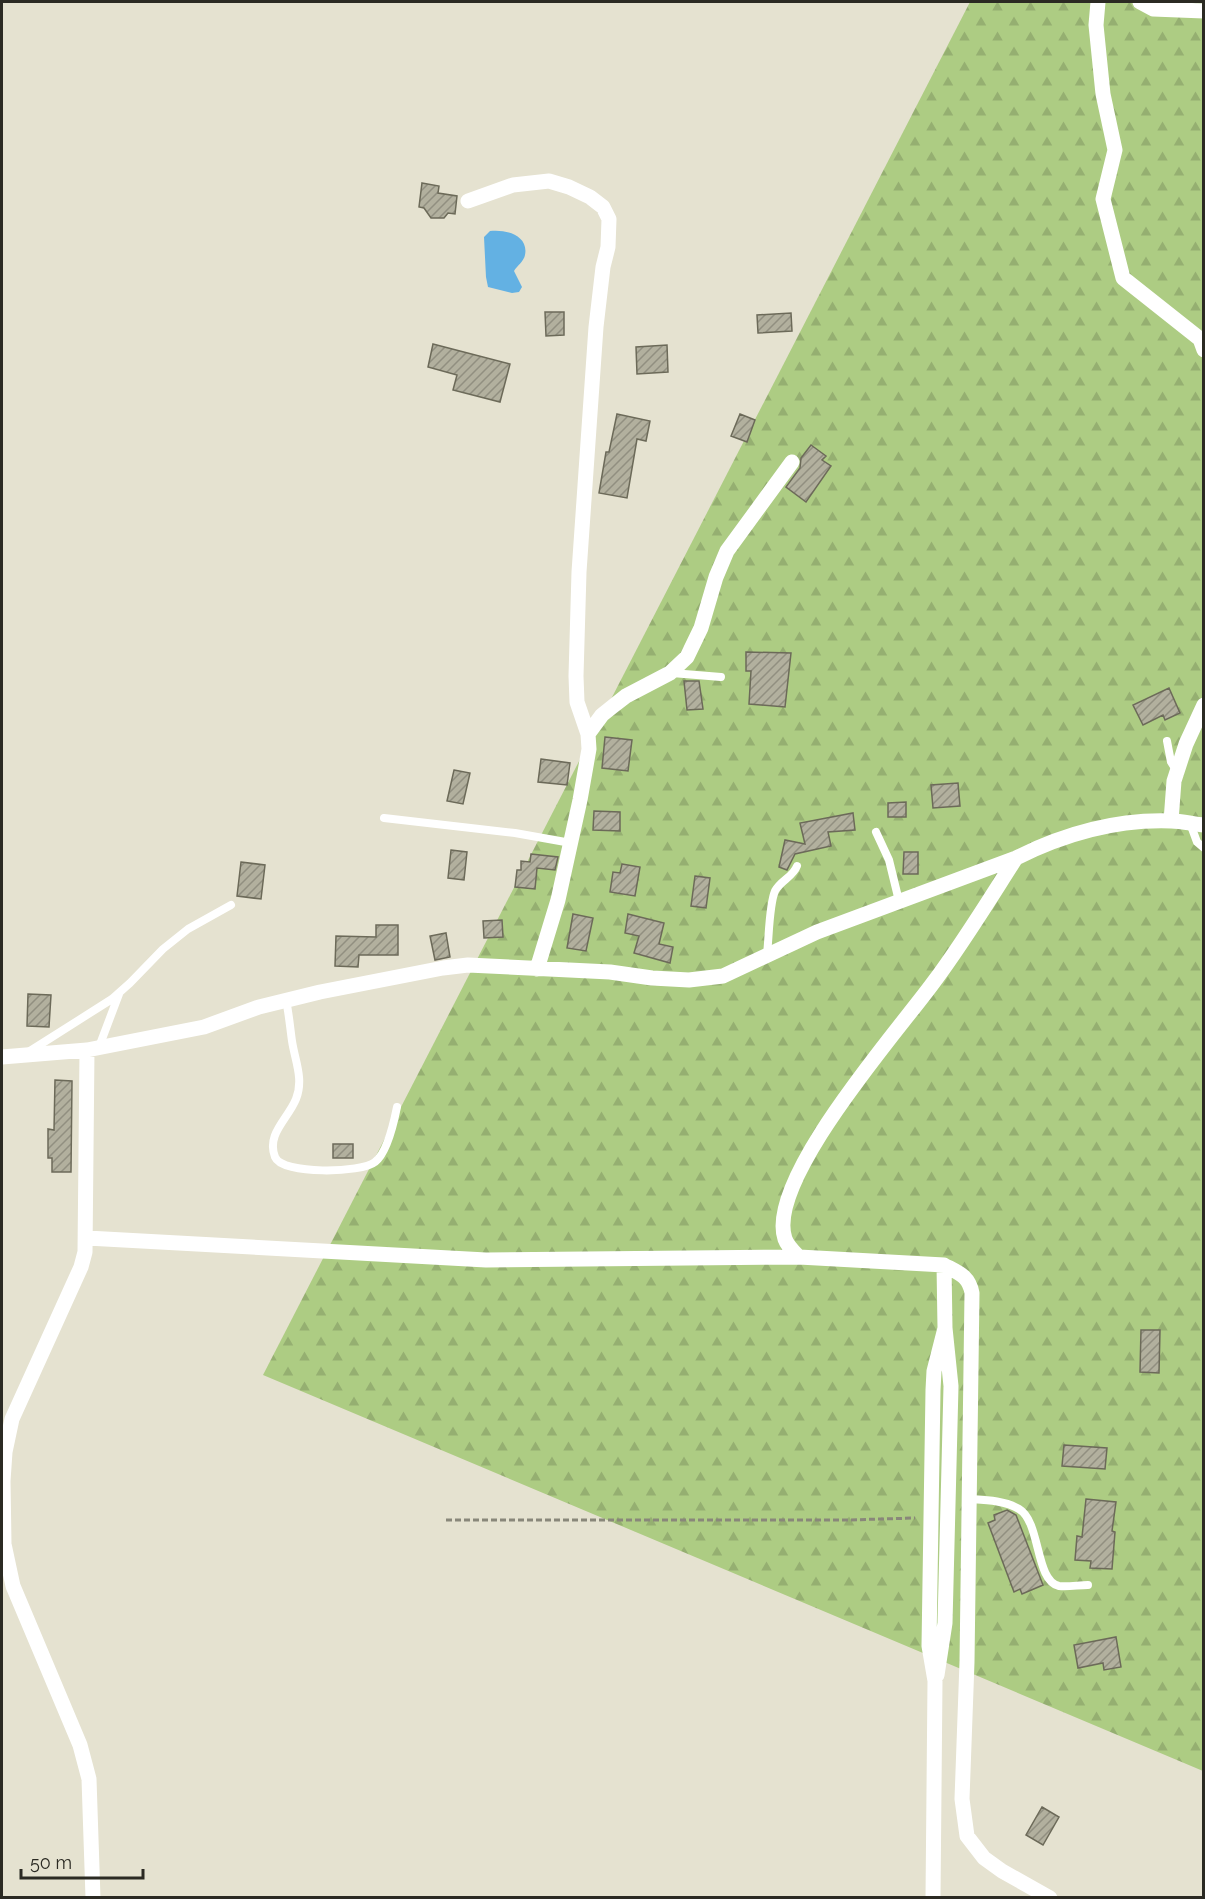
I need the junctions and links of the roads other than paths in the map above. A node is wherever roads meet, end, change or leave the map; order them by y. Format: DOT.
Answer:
graph roads {
  1 [pos="1098,2"];
  2 [pos="1140,2"];
  3 [pos="1203,11"];
  4 [pos="468,201"];
  5 [pos="1203,350"];
  6 [pos="792,462"];
  7 [pos="670,673"];
  8 [pos="722,677"];
  9 [pos="1203,705"];
  10 [pos="588,734"];
  11 [pos="1167,741"];
  12 [pos="1177,772"];
  13 [pos="384,819"];
  14 [pos="1171,821"];
  15 [pos="1197,824"];
  16 [pos="876,832"];
  17 [pos="571,843"];
  18 [pos="1203,848"];
  19 [pos="1016,858"];
  20 [pos="797,866"];
  21 [pos="899,901"];
  22 [pos="231,905"];
  23 [pos="767,956"];
  24 [pos="537,969"];
  25 [pos="120,992"];
  26 [pos="286,1000"];
  27 [pos="92,1049"];
  28 [pos="24,1055"];
  29 [pos="2,1057"];
  30 [pos="397,1107"];
  31 [pos="87,1238"];
  32 [pos="799,1257"];
  33 [pos="944,1265"];
  34 [pos="945,1328"];
  35 [pos="968,1499"];
  36 [pos="1088,1585"];
  37 [pos="935,1681"];
  38 [pos="93,1898"];
  39 [pos="933,1898"];
  40 [pos="1050,1898"];
  1 -- 5 [label="street"];
  2 -- 3 [label="street"];
  4 -- 10 [label="street"];
  6 -- 7 [label="street"];
  7 -- 8 [label="lane"];
  7 -- 10 [label="street"];
  9 -- 12 [label="street"];
  10 -- 17 [label="street"];
  11 -- 12 [label="lane"];
  12 -- 14 [label="street"];
  13 -- 17 [label="lane"];
  14 -- 15 [label="street"];
  14 -- 19 [label="street"];
  15 -- 18 [label="lane"];
  16 -- 21 [label="lane"];
  17 -- 24 [label="street"];
  19 -- 21 [label="street"];
  19 -- 32 [label="street"];
  20 -- 23 [label="lane"];
  21 -- 23 [label="street"];
  22 -- 25 [label="lane"];
  23 -- 24 [label="street"];
  24 -- 26 [label="street"];
  25 -- 27 [label="lane"];
  25 -- 28 [label="lane"];
  26 -- 27 [label="street"];
  26 -- 30 [label="lane"];
  27 -- 28 [label="street"];
  27 -- 31 [label="street"];
  28 -- 29 [label="street"];
  31 -- 32 [label="street"];
  31 -- 38 [label="street"];
  32 -- 33 [label="street"];
  33 -- 34 [label="street"];
  33 -- 35 [label="street"];
  34 -- 37 [label="street"];
  34 -- 37 [label="street"];
  35 -- 36 [label="lane"];
  35 -- 40 [label="street"];
  37 -- 39 [label="street"];
}
